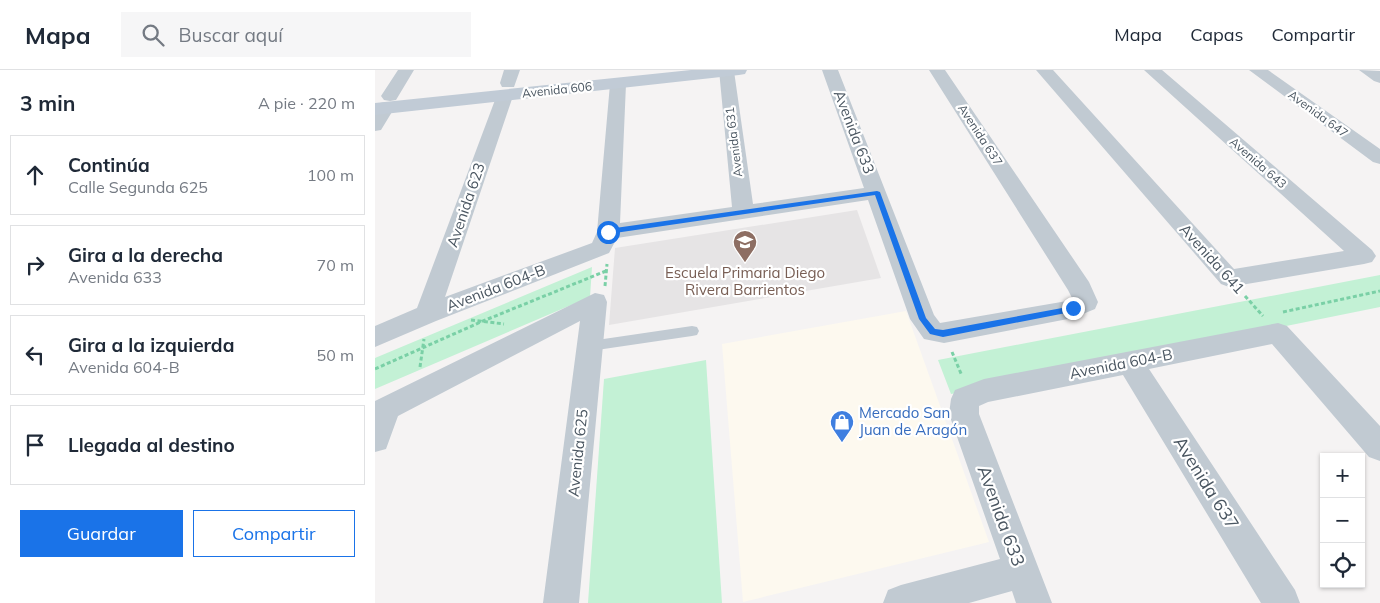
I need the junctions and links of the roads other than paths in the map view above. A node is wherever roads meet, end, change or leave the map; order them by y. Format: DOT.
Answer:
graph roads {
  1 [pos="406,70"];
  2 [pos="830,70"];
  3 [pos="937,70"];
  4 [pos="1044,70"];
  5 [pos="1152,70"];
  6 [pos="1257,70"];
  7 [pos="1367,70"];
  8 [pos="733,71"];
  9 [pos="680,73"];
  10 [pos="619,74"];
  11 [pos="1380,78"];
  12 [pos="508,83"];
  13 [pos="382,102"];
  14 [pos="375,126"];
  15 [pos="1380,158"];
  16 [pos="877,192"];
  17 [pos="743,212"];
  18 [pos="605,251"];
  19 [pos="1364,256"];
  20 [pos="427,314"];
  21 [pos="692,331"];
  22 [pos="938,333"];
  23 [pos="375,337"];
  24 [pos="590,346"];
  25 [pos="1131,362"];
  26 [pos="967,398"];
  27 [pos="375,439"];
  28 [pos="1380,447"];
  29 [pos="1021,571"];
  30 [pos="561,603"];
  31 [pos="901,603"];
  32 [pos="1034,603"];
  33 [pos="1282,603"];
  1 -- 13 [label="street"];
  2 -- 16 [label="street, Avenida 633"];
  3 -- 22 [label="street, Avenida 637"];
  4 -- 19 [label="street, Avenida 641"];
  5 -- 19 [label="street, Avenida 643"];
  6 -- 15 [label="street, Avenida 647"];
  7 -- 11 [label="street"];
  8 -- 9 [label="street, Avenida 606"];
  8 -- 17 [label="street, Avenida 631"];
  9 -- 10 [label="street, Avenida 606"];
  10 -- 12 [label="street, Avenida 606"];
  10 -- 18 [label="street"];
  12 -- 13 [label="street, Avenida 606"];
  12 -- 20 [label="street, Avenida 623"];
  13 -- 14 [label="street"];
  16 -- 17 [label="street, Avenida 604-B"];
  16 -- 22 [label="street, Avenida 633"];
  17 -- 18 [label="street, Avenida 604-B"];
  18 -- 20 [label="street, Avenida 604-B"];
  20 -- 23 [label="street, Avenida 604-B"];
  21 -- 24 [label="lane"];
  24 -- 27 [label="street, Avenida 625"];
  24 -- 30 [label="street, Avenida 625"];
  25 -- 26 [label="street, Avenida 604-B"];
  25 -- 28 [label="street, Avenida 604-B"];
  25 -- 33 [label="street, Avenida 637"];
  26 -- 29 [label="street, Avenida 633"];
  29 -- 31 [label="street"];
  29 -- 32 [label="street, Avenida 633"];
}
